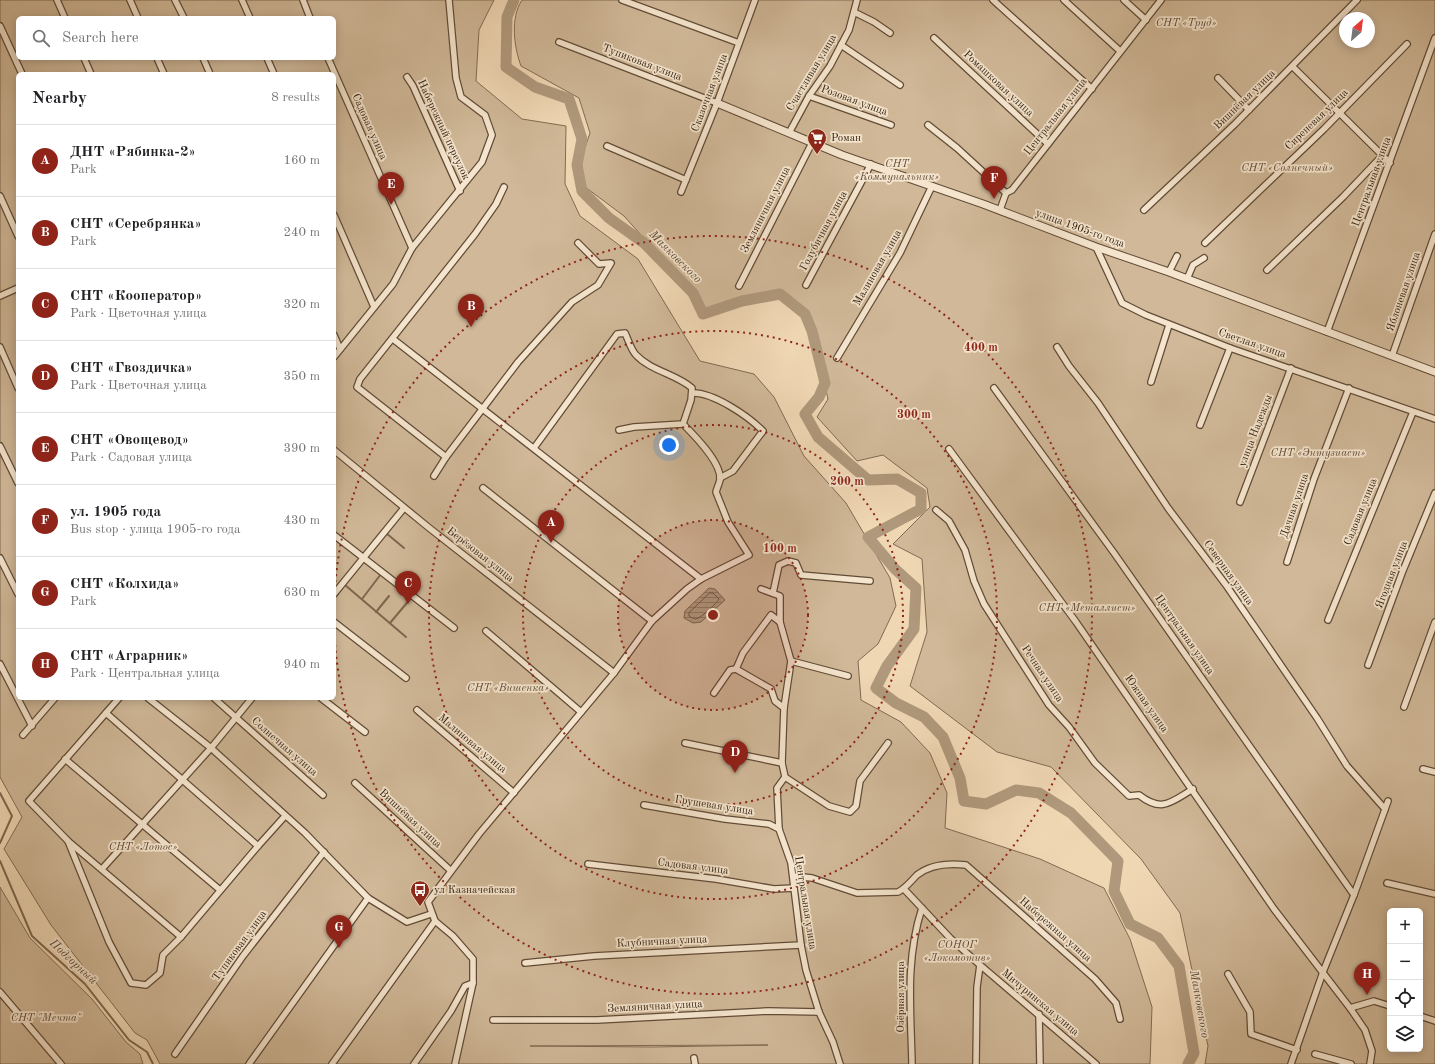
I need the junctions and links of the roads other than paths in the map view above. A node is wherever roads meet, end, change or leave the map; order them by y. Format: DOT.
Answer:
graph roads {
  1 [pos="57,0"];
  2 [pos="130,0"];
  3 [pos="175,0"];
  4 [pos="242,0"];
  5 [pos="303,0"];
  6 [pos="449,0"];
  7 [pos="622,0"];
  8 [pos="754,0"];
  9 [pos="857,0"];
  10 [pos="993,0"];
  11 [pos="1064,0"];
  12 [pos="1124,0"];
  13 [pos="1161,0"];
  14 [pos="1357,0"];
  15 [pos="854,12"];
  16 [pos="64,16"];
  17 [pos="137,16"];
  18 [pos="183,16"];
  19 [pos="249,16"];
  20 [pos="309,16"];
  21 [pos="1146,20"];
  22 [pos="0,26"];
  23 [pos="890,32"];
  24 [pos="934,38"];
  25 [pos="1435,38"];
  26 [pos="559,42"];
  27 [pos="739,43"];
  28 [pos="1407,44"];
  29 [pos="841,45"];
  30 [pos="1120,51"];
  31 [pos="85,60"];
  32 [pos="157,60"];
  33 [pos="204,60"];
  34 [pos="268,60"];
  35 [pos="329,60"];
  36 [pos="1293,68"];
  37 [pos="21,72"];
  38 [pos="90,72"];
  39 [pos="163,72"];
  40 [pos="209,72"];
  41 [pos="273,72"];
  42 [pos="334,72"];
  43 [pos="336,76"];
  44 [pos="407,78"];
  45 [pos="1218,78"];
  46 [pos="900,85"];
  47 [pos="1092,89"];
  48 [pos="809,96"];
  49 [pos="717,103"];
  50 [pos="1249,110"];
  51 [pos="1340,112"];
  52 [pos="891,125"];
  53 [pos="928,125"];
  54 [pos="789,133"];
  55 [pos="812,143"];
  56 [pos="1048,144"];
  57 [pos="608,146"];
  58 [pos="1382,156"];
  59 [pos="1390,163"];
  60 [pos="871,164"];
  61 [pos="686,180"];
  62 [pos="932,186"];
  63 [pos="504,187"];
  64 [pos="460,191"];
  65 [pos="681,192"];
  66 [pos="1006,193"];
  67 [pos="0,196"];
  68 [pos="1000,210"];
  69 [pos="1144,210"];
  70 [pos="336,220"];
  71 [pos="16,232"];
  72 [pos="1435,234"];
  73 [pos="1205,242"];
  74 [pos="578,243"];
  75 [pos="412,248"];
  76 [pos="1096,248"];
  77 [pos="1177,256"];
  78 [pos="1204,258"];
  79 [pos="1267,270"];
  80 [pos="1169,272"];
  81 [pos="1188,279"];
  82 [pos="806,285"];
  83 [pos="740,286"];
  84 [pos="16,289"];
  85 [pos="0,296"];
  86 [pos="374,308"];
  87 [pos="1168,325"];
  88 [pos="1327,332"];
  89 [pos="393,339"];
  90 [pos="336,340"];
  91 [pos="1057,347"];
  92 [pos="0,348"];
  93 [pos="1230,348"];
  94 [pos="340,349"];
  95 [pos="336,354"];
  96 [pos="1392,356"];
  97 [pos="837,358"];
  98 [pos="1291,368"];
  99 [pos="1435,372"];
  100 [pos="1151,382"];
  101 [pos="16,384"];
  102 [pos="994,388"];
  103 [pos="1349,388"];
  104 [pos="692,393"];
  105 [pos="482,409"];
  106 [pos="1413,412"];
  107 [pos="1435,419"];
  108 [pos="683,424"];
  109 [pos="1200,425"];
  110 [pos="619,430"];
  111 [pos="0,446"];
  112 [pos="534,448"];
  113 [pos="950,449"];
  114 [pos="336,452"];
  115 [pos="446,456"];
  116 [pos="434,476"];
  117 [pos="720,478"];
  118 [pos="16,479"];
  119 [pos="483,488"];
  120 [pos="1435,492"];
  121 [pos="1240,502"];
  122 [pos="404,508"];
  123 [pos="936,510"];
  124 [pos="336,537"];
  125 [pos="0,558"];
  126 [pos="364,558"];
  127 [pos="1286,562"];
  128 [pos="701,579"];
  129 [pos="870,581"];
  130 [pos="761,589"];
  131 [pos="16,590"];
  132 [pos="336,592"];
  133 [pos="773,593"];
  134 [pos="652,620"];
  135 [pos="1328,620"];
  136 [pos="780,622"];
  137 [pos="1435,622"];
  138 [pos="336,624"];
  139 [pos="454,628"];
  140 [pos="486,631"];
  141 [pos="791,661"];
  142 [pos="0,664"];
  143 [pos="1368,665"];
  144 [pos="736,669"];
  145 [pos="614,673"];
  146 [pos="848,676"];
  147 [pos="406,678"];
  148 [pos="714,693"];
  149 [pos="16,695"];
  150 [pos="19,700"];
  151 [pos="53,700"];
  152 [pos="117,700"];
  153 [pos="151,700"];
  154 [pos="216,700"];
  155 [pos="250,700"];
  156 [pos="324,700"];
  157 [pos="1404,707"];
  158 [pos="784,708"];
  159 [pos="417,710"];
  160 [pos="581,712"];
  161 [pos="106,713"];
  162 [pos="236,718"];
  163 [pos="32,726"];
  164 [pos="365,732"];
  165 [pos="23,735"];
  166 [pos="685,743"];
  167 [pos="888,743"];
  168 [pos="211,748"];
  169 [pos="65,759"];
  170 [pos="782,763"];
  171 [pos="1423,769"];
  172 [pos="1435,772"];
  173 [pos="785,777"];
  174 [pos="182,779"];
  175 [pos="356,783"];
  176 [pos="1193,789"];
  177 [pos="514,793"];
  178 [pos="323,794"];
  179 [pos="1388,801"];
  180 [pos="644,805"];
  181 [pos="1385,809"];
  182 [pos="285,816"];
  183 [pos="143,825"];
  184 [pos="780,829"];
  185 [pos="68,840"];
  186 [pos="258,846"];
  187 [pos="324,852"];
  188 [pos="588,864"];
  189 [pos="102,869"];
  190 [pos="450,870"];
  191 [pos="793,876"];
  192 [pos="1387,883"];
  193 [pos="794,888"];
  194 [pos="904,889"];
  195 [pos="220,890"];
  196 [pos="1435,894"];
  197 [pos="1354,895"];
  198 [pos="368,898"];
  199 [pos="922,908"];
  200 [pos="431,914"];
  201 [pos="435,920"];
  202 [pos="181,937"];
  203 [pos="801,945"];
  204 [pos="525,963"];
  205 [pos="980,965"];
  206 [pos="1323,972"];
  207 [pos="1228,974"];
  208 [pos="473,982"];
  209 [pos="0,992"];
  210 [pos="1387,1005"];
  211 [pos="1350,1008"];
  212 [pos="819,1012"];
  213 [pos="1039,1014"];
  214 [pos="1423,1017"];
  215 [pos="1120,1019"];
  216 [pos="492,1020"];
  217 [pos="1435,1021"];
  218 [pos="1296,1050"];
  219 [pos="175,1054"];
  220 [pos="1315,1054"];
  221 [pos="60,1064"];
  222 [pos="249,1064"];
  223 [pos="332,1064"];
  224 [pos="414,1064"];
  225 [pos="455,1064"];
  226 [pos="840,1064"];
  227 [pos="912,1064"];
  228 [pos="976,1064"];
  229 [pos="1040,1064"];
  230 [pos="1096,1064"];
  231 [pos="1291,1064"];
  232 [pos="1351,1064"];
  233 [pos="1370,1064"];
  1 -- 16 [label="street"];
  2 -- 17 [label="street"];
  3 -- 18 [label="street"];
  4 -- 19 [label="street"];
  5 -- 20 [label="street"];
  6 -- 64 [label="street"];
  7 -- 27 [label="street"];
  8 -- 27 [label="street, Сказочная улица"];
  9 -- 15 [label="street, Счастливая улица"];
  10 -- 47 [label="street"];
  11 -- 30 [label="street"];
  12 -- 21 [label="street"];
  13 -- 21 [label="street, Центральная улица"];
  14 -- 36 [label="street, Вишнёвая улица"];
  15 -- 23 [label="street"];
  15 -- 29 [label="street, Счастливая улица"];
  21 -- 30 [label="street, Центральная улица"];
  22 -- 37 [label="street"];
  24 -- 56 [label="street, Ромашковая улица"];
  25 -- 59 [label="street, Центральная улица"];
  26 -- 49 [label="street, Тупиковая улица"];
  27 -- 49 [label="street, Сказочная улица"];
  28 -- 51 [label="street, Сиреневая улица"];
  29 -- 46 [label="street"];
  29 -- 48 [label="street, Счастливая улица"];
  30 -- 47 [label="street, Центральная улица"];
  31 -- 38 [label="street"];
  32 -- 39 [label="street"];
  33 -- 40 [label="street"];
  34 -- 41 [label="street"];
  35 -- 42 [label="street, Садовая улица"];
  36 -- 50 [label="street, Вишнёвая улица"];
  36 -- 51 [label="street"];
  43 -- 75 [label="street, Садовая улица"];
  44 -- 64 [label="street, Набережный переулок"];
  45 -- 50 [label="street"];
  47 -- 56 [label="street, Центральная улица"];
  48 -- 52 [label="street, Розовая улица"];
  48 -- 54 [label="street, Счастливая улица"];
  49 -- 54 [label="street, улица 1905-го года"];
  49 -- 61 [label="street, Сказочная улица"];
  50 -- 69 [label="street, Вишнёвая улица"];
  51 -- 58 [label="street"];
  51 -- 73 [label="street, Сиреневая улица"];
  53 -- 66 [label="street"];
  54 -- 55 [label="street, улица 1905-го года"];
  55 -- 60 [label="street, улица 1905-го года"];
  55 -- 83 [label="street, Земляничная улица"];
  56 -- 66 [label="street, Центральная улица"];
  57 -- 61 [label="street"];
  58 -- 59 [label="street"];
  58 -- 79 [label="street"];
  59 -- 88 [label="street, Центральная улица"];
  60 -- 62 [label="street, улица 1905-го года"];
  60 -- 82 [label="street, Голубичная улица"];
  61 -- 65 [label="street, Сказочная улица"];
  62 -- 68 [label="street, улица 1905-го года"];
  62 -- 97 [label="street, Малиновая улица"];
  63 -- 89 [label="street"];
  64 -- 75 [label="street"];
  66 -- 68 [label="street, Центральная улица"];
  67 -- 71 [label="street"];
  68 -- 76 [label="street, улица 1905-го года"];
  70 -- 86 [label="street"];
  72 -- 96 [label="street, Яблоневая улица"];
  74 -- 105 [label="street"];
  75 -- 86 [label="street"];
  76 -- 80 [label="street, улица 1905-го года"];
  76 -- 87 [label="street, Светлая улица"];
  77 -- 80 [label="street"];
  78 -- 81 [label="street"];
  80 -- 81 [label="street, улица 1905-го года"];
  81 -- 88 [label="street, улица 1905-го года"];
  84 -- 85 [label="street"];
  86 -- 94 [label="street"];
  87 -- 93 [label="street, Светлая улица"];
  87 -- 100 [label="street"];
  88 -- 96 [label="street, улица 1905-го года"];
  89 -- 105 [label="street"];
  89 -- 115 [label="street"];
  90 -- 94 [label="street"];
  91 -- 181 [label="street, Северная улица"];
  92 -- 101 [label="street"];
  93 -- 98 [label="street, Светлая улица"];
  93 -- 109 [label="street"];
  94 -- 95 [label="street"];
  96 -- 99 [label="street, улица 1905-го года"];
  98 -- 103 [label="street, Светлая улица"];
  98 -- 121 [label="street, улица Надежды"];
  102 -- 197 [label="street, Центральная улица"];
  103 -- 106 [label="street, Светлая улица"];
  103 -- 127 [label="street, Дачная улица"];
  104 -- 108 [label="street"];
  104 -- 112 [label="street"];
  104 -- 117 [label="street"];
  105 -- 112 [label="street"];
  105 -- 115 [label="street"];
  106 -- 107 [label="street, Светлая улица"];
  106 -- 135 [label="street, Садовая улица"];
  108 -- 110 [label="street"];
  108 -- 117 [label="street"];
  111 -- 118 [label="street"];
  112 -- 128 [label="street"];
  113 -- 176 [label="street, Южная улица"];
  114 -- 122 [label="street, Берёзовая улица"];
  115 -- 116 [label="street"];
  117 -- 128 [label="street"];
  119 -- 134 [label="street"];
  120 -- 143 [label="street, Ягодная улица"];
  122 -- 126 [label="street"];
  122 -- 145 [label="street, Берёзовая улица"];
  123 -- 176 [label="street, Речная улица"];
  124 -- 126 [label="street"];
  125 -- 131 [label="street"];
  126 -- 132 [label="street"];
  126 -- 139 [label="street"];
  128 -- 134 [label="street"];
  129 -- 133 [label="street"];
  130 -- 133 [label="street"];
  133 -- 136 [label="street"];
  134 -- 145 [label="street"];
  136 -- 141 [label="street"];
  136 -- 144 [label="street"];
  137 -- 157 [label="street"];
  138 -- 147 [label="street"];
  140 -- 160 [label="street"];
  141 -- 146 [label="street"];
  141 -- 158 [label="street"];
  142 -- 149 [label="street"];
  144 -- 148 [label="street"];
  144 -- 158 [label="street"];
  145 -- 160 [label="street"];
  150 -- 163 [label="street"];
  151 -- 163 [label="street"];
  152 -- 161 [label="street"];
  153 -- 168 [label="street"];
  154 -- 162 [label="street, Солнечная улица"];
  155 -- 162 [label="street"];
  156 -- 164 [label="street"];
  158 -- 170 [label="street"];
  159 -- 177 [label="street, Малиновая улица"];
  160 -- 177 [label="street"];
  161 -- 169 [label="street"];
  161 -- 174 [label="street"];
  162 -- 168 [label="street"];
  162 -- 178 [label="street, Солнечная улица"];
  163 -- 165 [label="street"];
  166 -- 170 [label="street"];
  167 -- 173 [label="street"];
  168 -- 174 [label="street"];
  168 -- 182 [label="street"];
  169 -- 183 [label="street"];
  169 -- 185 [label="street"];
  170 -- 173 [label="street"];
  171 -- 172 [label="street"];
  173 -- 184 [label="street, Центральная улица"];
  174 -- 183 [label="street"];
  174 -- 186 [label="street"];
  175 -- 190 [label="street, Вишнёвая улица"];
  176 -- 206 [label="street, Южная улица"];
  177 -- 190 [label="street"];
  179 -- 181 [label="street"];
  180 -- 184 [label="street, Грушевая улица"];
  181 -- 197 [label="street"];
  182 -- 186 [label="street"];
  182 -- 187 [label="street"];
  183 -- 189 [label="street"];
  183 -- 195 [label="street"];
  184 -- 191 [label="street, Центральная улица"];
  185 -- 189 [label="street"];
  185 -- 202 [label="street"];
  186 -- 195 [label="street"];
  187 -- 198 [label="street"];
  187 -- 219 [label="street, Тупиковая улица"];
  188 -- 193 [label="street, Садовая улица"];
  189 -- 202 [label="street"];
  190 -- 200 [label="street"];
  191 -- 193 [label="street, Центральная улица"];
  191 -- 194 [label="street"];
  192 -- 196 [label="street"];
  193 -- 203 [label="street, Центральная улица"];
  194 -- 199 [label="street, Мичуринская улица"];
  194 -- 215 [label="street, Набережная улица"];
  195 -- 202 [label="street"];
  197 -- 206 [label="street"];
  198 -- 200 [label="street"];
  198 -- 222 [label="street"];
  199 -- 205 [label="street, Мичуринская улица"];
  199 -- 227 [label="street, Озёрная улица"];
  200 -- 201 [label="street"];
  201 -- 208 [label="street"];
  201 -- 223 [label="street"];
  203 -- 204 [label="street, Клубничная улица"];
  203 -- 212 [label="street, Центральная улица"];
  205 -- 213 [label="street, Мичуринская улица"];
  205 -- 228 [label="street"];
  206 -- 211 [label="street"];
  206 -- 218 [label="street"];
  207 -- 218 [label="street"];
  208 -- 224 [label="street"];
  208 -- 225 [label="street"];
  209 -- 221 [label="street"];
  210 -- 211 [label="street"];
  211 -- 233 [label="street"];
  212 -- 216 [label="street, Земляничная улица"];
  212 -- 226 [label="street, Центральная улица"];
  213 -- 229 [label="street"];
  213 -- 230 [label="street, Мичуринская улица"];
  214 -- 217 [label="street"];
  218 -- 231 [label="street"];
  220 -- 232 [label="street"];
}
